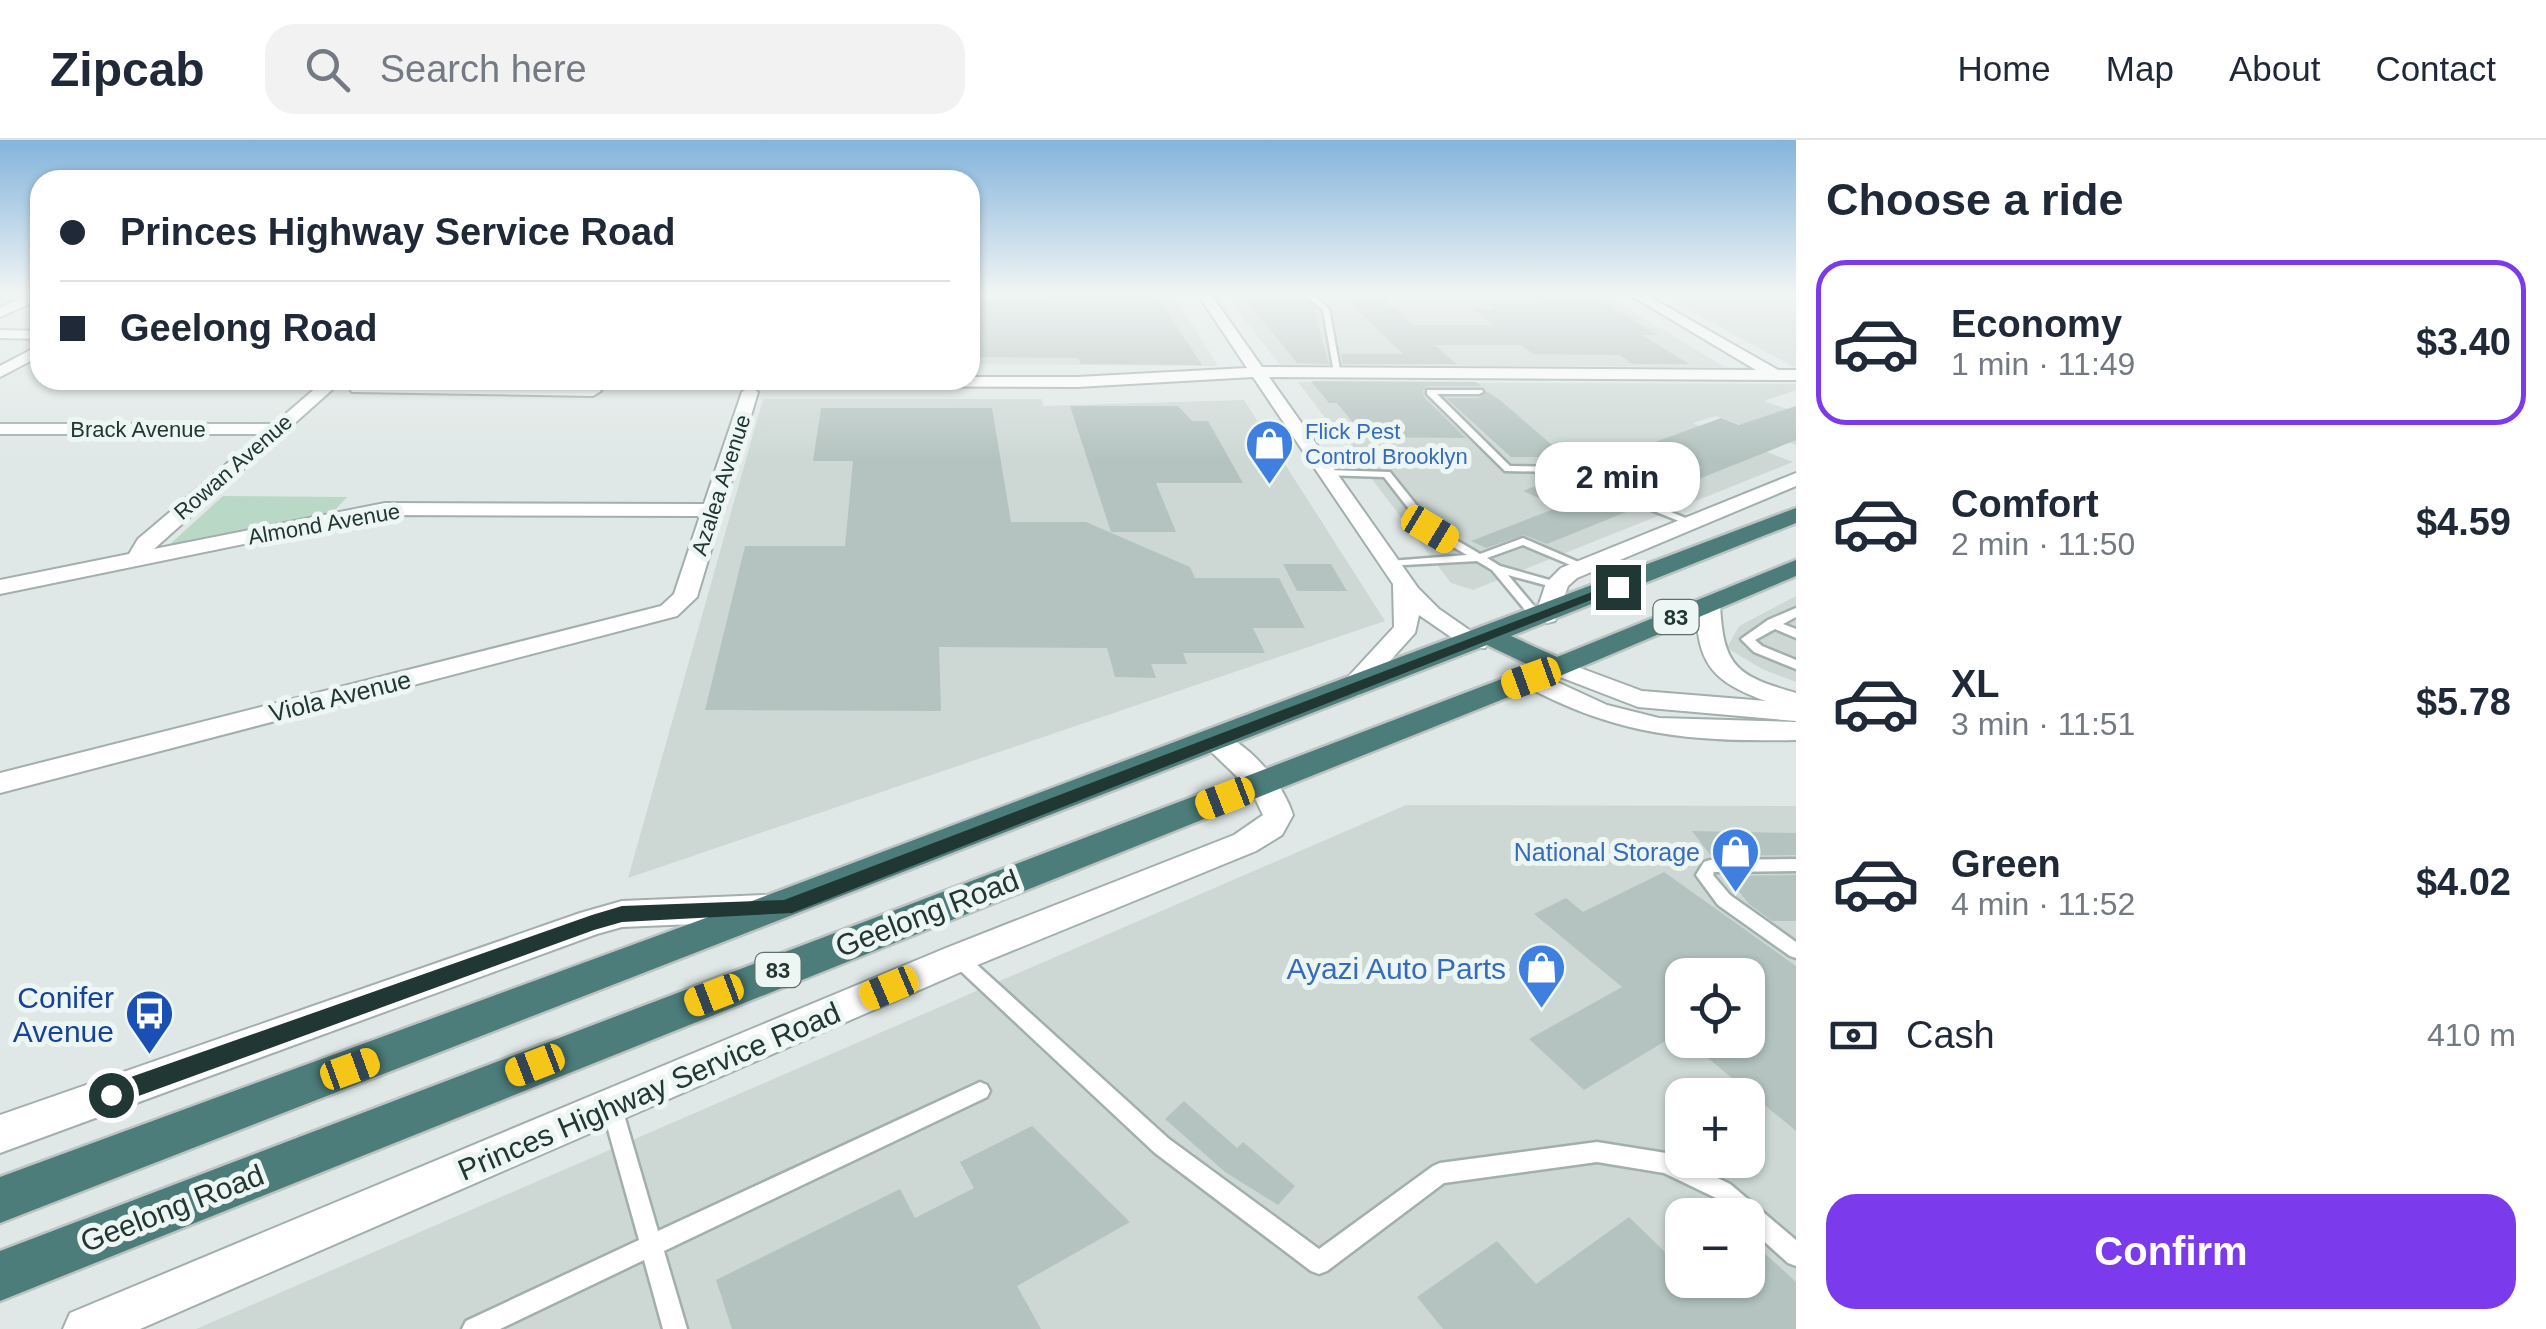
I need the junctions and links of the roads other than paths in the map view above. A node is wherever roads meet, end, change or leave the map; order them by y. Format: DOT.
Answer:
graph roads {
  1 [pos="1241,348"];
  2 [pos="1333,348"];
  3 [pos="1731,348"];
  4 [pos="30,356"];
  5 [pos="0,372"];
  6 [pos="1338,374"];
  7 [pos="1776,374"];
  8 [pos="1260,375"];
  9 [pos="1796,375"];
  10 [pos="980,382"];
  11 [pos="1077,382"];
  12 [pos="1176,384"];
  13 [pos="323,390"];
  14 [pos="668,390"];
  15 [pos="755,390"];
  16 [pos="750,392"];
  17 [pos="1480,392"];
  18 [pos="1284,408"];
  19 [pos="0,429"];
  20 [pos="276,429"];
  21 [pos="1328,474"];
  22 [pos="1796,479"];
  23 [pos="713,510"];
  24 [pos="1796,515"];
  25 [pos="1693,523"];
  26 [pos="1478,558"];
  27 [pos="137,560"];
  28 [pos="1584,567"];
  29 [pos="1796,567"];
  30 [pos="1496,568"];
  31 [pos="1395,572"];
  32 [pos="1556,586"];
  33 [pos="0,588"];
  34 [pos="1708,604"];
  35 [pos="679,605"];
  36 [pos="1796,612"];
  37 [pos="1543,618"];
  38 [pos="1772,623"];
  39 [pos="1796,634"];
  40 [pos="1483,640"];
  41 [pos="1796,666"];
  42 [pos="1544,672"];
  43 [pos="1350,689"];
  44 [pos="1796,701"];
  45 [pos="1796,712"];
  46 [pos="1796,731"];
  47 [pos="1214,740"];
  48 [pos="0,783"];
  49 [pos="1262,783"];
  50 [pos="1796,866"];
  51 [pos="785,907"];
  52 [pos="1772,934"];
  53 [pos="1796,935"];
  54 [pos="1796,951"];
  55 [pos="958,958"];
  56 [pos="980,1090"];
  57 [pos="612,1108"];
  58 [pos="0,1134"];
  59 [pos="0,1200"];
  60 [pos="650,1246"];
  61 [pos="1796,1255"];
  62 [pos="0,1276"];
  63 [pos="92,1328"];
  64 [pos="474,1329"];
  65 [pos="675,1329"];
  1 -- 8 [label="street"];
  2 -- 6 [label="lane"];
  3 -- 7 [label="street"];
  4 -- 5 [label="street"];
  6 -- 7 [label="street"];
  6 -- 8 [label="street"];
  7 -- 9 [label="street"];
  8 -- 11 [label="street"];
  8 -- 12 [label="street"];
  8 -- 18 [label="street"];
  10 -- 11 [label="street"];
  11 -- 12 [label="street"];
  12 -- 18 [label="street"];
  13 -- 20 [label="street, Rowan Avenue"];
  14 -- 16 [label="street"];
  15 -- 16 [label="street, Azalea Avenue"];
  16 -- 23 [label="street, Azalea Avenue"];
  17 -- 25 [label="lane"];
  18 -- 21 [label="street"];
  19 -- 20 [label="street, Brack Avenue"];
  20 -- 27 [label="street, Rowan Avenue"];
  21 -- 26 [label="lane"];
  21 -- 31 [label="street"];
  22 -- 25 [label="street"];
  23 -- 27 [label="street, Almond Avenue"];
  23 -- 35 [label="street, Azalea Avenue"];
  24 -- 37 [label="highway, 83"];
  25 -- 28 [label="street"];
  26 -- 28 [label="lane"];
  26 -- 30 [label="lane"];
  26 -- 31 [label="lane"];
  27 -- 33 [label="street, Almond Avenue"];
  28 -- 32 [label="street"];
  29 -- 34 [label="highway, Geelong Road / 83"];
  30 -- 32 [label="lane"];
  30 -- 37 [label="lane"];
  31 -- 40 [label="street"];
  31 -- 43 [label="street"];
  32 -- 37 [label="street"];
  34 -- 42 [label="highway, Geelong Road / 83"];
  34 -- 44 [label="street"];
  35 -- 48 [label="street, Viola Avenue"];
  36 -- 38 [label="lane"];
  37 -- 40 [label="highway, 83"];
  38 -- 39 [label="lane"];
  38 -- 41 [label="lane"];
  40 -- 42 [label="highway"];
  40 -- 43 [label="highway, 83"];
  42 -- 45 [label="street"];
  42 -- 46 [label="street"];
  42 -- 49 [label="highway, Geelong Road / 83"];
  43 -- 47 [label="highway, 83"];
  47 -- 49 [label="street"];
  47 -- 51 [label="highway, 83"];
  49 -- 55 [label="street, Princes Highway Service Road"];
  49 -- 62 [label="highway, Geelong Road / 83"];
  50 -- 52 [label="lane"];
  51 -- 58 [label="street"];
  51 -- 59 [label="highway, 83"];
  52 -- 53 [label="lane"];
  52 -- 54 [label="lane"];
  55 -- 57 [label="street, Princes Highway Service Road"];
  55 -- 61 [label="lane"];
  56 -- 60 [label="lane"];
  57 -- 60 [label="lane"];
  57 -- 63 [label="street, Princes Highway Service Road"];
  60 -- 64 [label="lane"];
  60 -- 65 [label="lane"];
}
